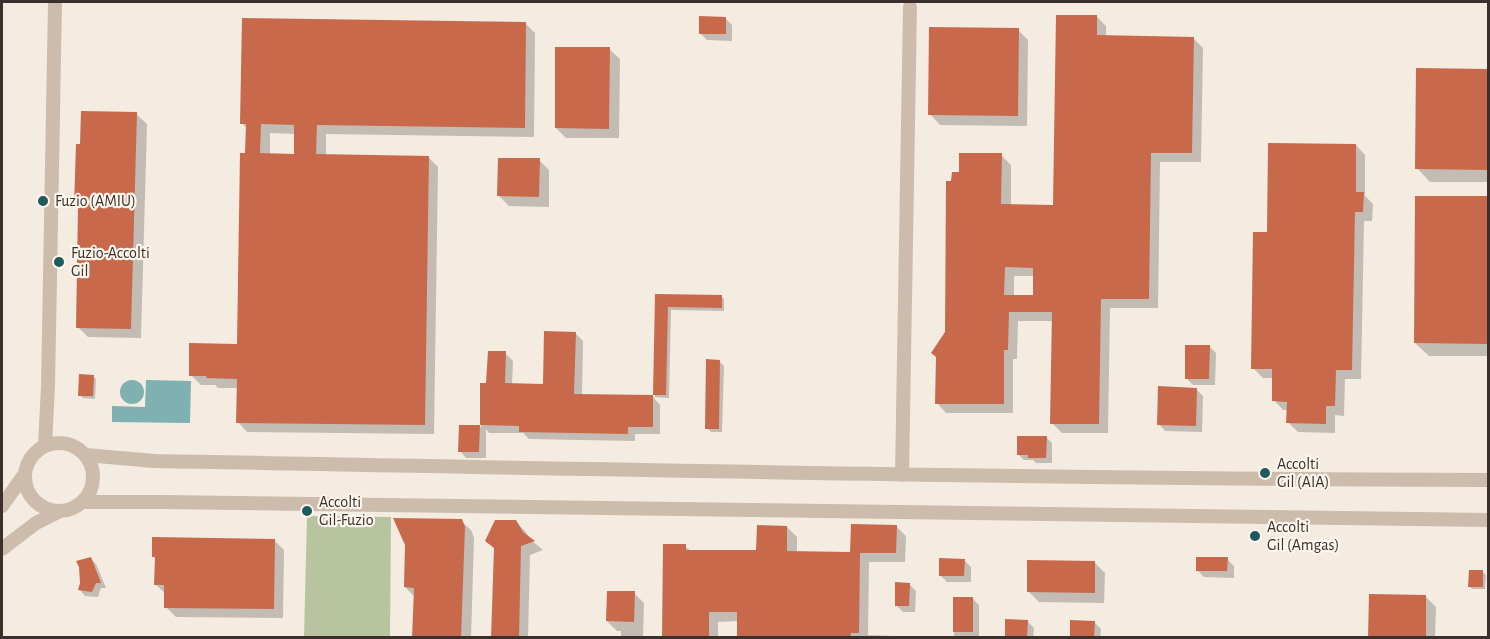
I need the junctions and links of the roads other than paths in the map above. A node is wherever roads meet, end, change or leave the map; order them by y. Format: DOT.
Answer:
graph roads {
  1 [pos="55,2"];
  2 [pos="910,7"];
  3 [pos="45,445"];
  4 [pos="86,455"];
  5 [pos="24,475"];
  6 [pos="902,475"];
  7 [pos="1488,480"];
  8 [pos="83,502"];
  9 [pos="2,506"];
  10 [pos="58,512"];
  11 [pos="1488,520"];
  12 [pos="2,549"];
  1 -- 3 [label="street"];
  2 -- 6 [label="street"];
  3 -- 4 [label="street"];
  3 -- 5 [label="street"];
  4 -- 6 [label="street"];
  4 -- 8 [label="street"];
  5 -- 9 [label="street"];
  5 -- 10 [label="street"];
  6 -- 7 [label="street"];
  8 -- 10 [label="street"];
  8 -- 11 [label="street"];
  10 -- 12 [label="street"];
}
